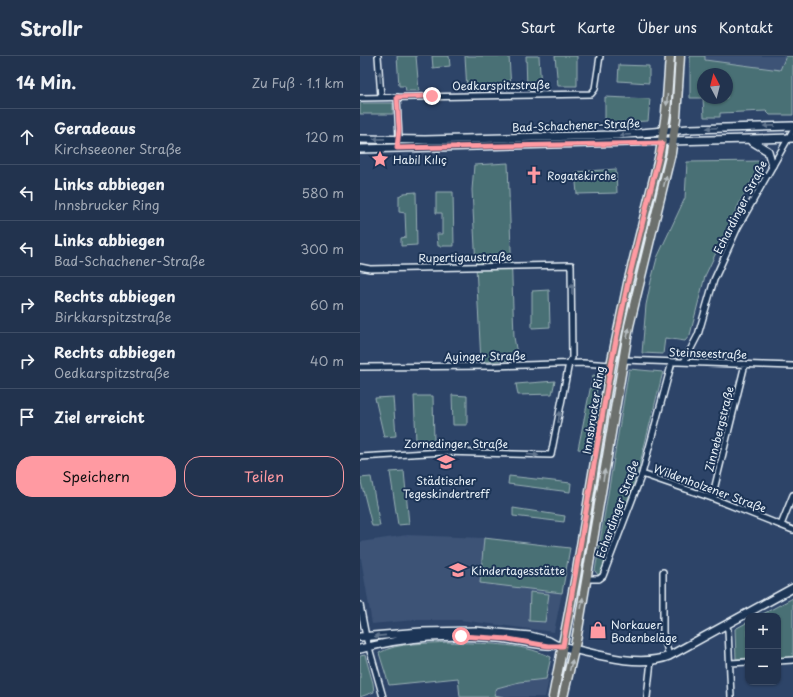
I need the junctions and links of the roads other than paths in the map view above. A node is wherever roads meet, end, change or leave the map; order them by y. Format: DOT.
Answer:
graph roads {
  1 [pos="378,56"];
  2 [pos="600,56"];
  3 [pos="670,56"];
  4 [pos="680,56"];
  5 [pos="381,97"];
  6 [pos="397,97"];
  7 [pos="360,98"];
  8 [pos="793,126"];
  9 [pos="675,130"];
  10 [pos="793,130"];
  11 [pos="663,132"];
  12 [pos="791,138"];
  13 [pos="360,139"];
  14 [pos="399,139"];
  15 [pos="748,139"];
  16 [pos="673,142"];
  17 [pos="662,143"];
  18 [pos="397,148"];
  19 [pos="360,149"];
  20 [pos="772,165"];
  21 [pos="360,267"];
  22 [pos="622,360"];
  23 [pos="672,362"];
  24 [pos="684,362"];
  25 [pos="569,363"];
  26 [pos="745,364"];
  27 [pos="611,365"];
  28 [pos="793,366"];
  29 [pos="360,367"];
  30 [pos="360,457"];
  31 [pos="642,474"];
  32 [pos="793,495"];
  33 [pos="712,498"];
  34 [pos="781,525"];
  35 [pos="793,530"];
  36 [pos="663,572"];
  37 [pos="586,579"];
  38 [pos="793,588"];
  39 [pos="360,605"];
  40 [pos="726,625"];
  41 [pos="363,637"];
  42 [pos="560,646"];
  43 [pos="369,647"];
  44 [pos="360,649"];
  45 [pos="574,649"];
  46 [pos="669,656"];
  47 [pos="793,660"];
  48 [pos="651,661"];
  49 [pos="781,661"];
  50 [pos="745,662"];
  51 [pos="730,663"];
  52 [pos="383,697"];
  53 [pos="553,697"];
  54 [pos="563,697"];
  55 [pos="647,697"];
  56 [pos="731,697"];
  5 -- 1 [label="street, one-way"];
  2 -- 6 [label="street, Oedkarspitzstraße"];
  3 -- 11 [label="main road, Innsbrucker Ring, one-way"];
  4 -- 9 [label="main road, Innsbrucker Ring"];
  5 -- 6 [label="street, Oedkarspitzstraße"];
  5 -- 7 [label="street, Oedkarspitzstraße"];
  6 -- 14 [label="street"];
  8 -- 9 [label="main road, Bad-Schachener-Straße, one-way"];
  9 -- 11 [label="main road, Bad-Schachener-Straße"];
  9 -- 16 [label="main road, Innsbrucker Ring"];
  10 -- 12 [label="street, Echardinger Straße"];
  11 -- 14 [label="main road, Bad-Schachener-Straße, one-way"];
  11 -- 17 [label="main road, Innsbrucker Ring"];
  12 -- 15 [label="main road, Bad-Schachener-Straße"];
  12 -- 20 [label="street, Echardinger Straße"];
  14 -- 13 [label="main road, Bad-Schachener-Straße, one-way"];
  14 -- 18 [label="main road"];
  15 -- 16 [label="main road, Bad-Schachener-Straße"];
  15 -- 20 [label="main road"];
  16 -- 17 [label="main road, Bad-Schachener-Straße"];
  22 -- 16 [label="main road, Innsbrucker Ring, one-way"];
  17 -- 18 [label="main road, Bad-Schachener-Straße"];
  17 -- 27 [label="main road, Innsbrucker Ring"];
  18 -- 19 [label="main road, Bad-Schachener-Straße"];
  20 -- 24 [label="street, Echardinger Straße"];
  25 -- 21 [label="street, Rupertigaustraße, one-way"];
  22 -- 23 [label="street, Steinseestraße"];
  37 -- 22 [label="main road, Innsbrucker Ring, one-way"];
  23 -- 24 [label="street, Steinseestraße"];
  23 -- 31 [label="street, Echardinger Straße"];
  24 -- 26 [label="street, Steinseestraße"];
  25 -- 27 [label="street, Ayinger Straße"];
  25 -- 29 [label="street, Ayinger Straße"];
  30 -- 25 [label="street, Zornedinger Straße, one-way"];
  26 -- 28 [label="street, Steinseestraße"];
  26 -- 33 [label="street, Zinnebergstraße"];
  27 -- 42 [label="main road, Innsbrucker Ring"];
  31 -- 33 [label="street, Wildenholzener Straße"];
  31 -- 37 [label="street, Echardinger Straße"];
  32 -- 34 [label="street"];
  33 -- 34 [label="street, Wildenholzener Straße"];
  34 -- 35 [label="street, Wildenholzener Straße"];
  36 -- 46 [label="street"];
  45 -- 37 [label="main road, Innsbrucker Ring, one-way"];
  38 -- 40 [label="main road"];
  39 -- 41 [label="street"];
  40 -- 46 [label="main road"];
  40 -- 51 [label="street"];
  42 -- 41 [label="main road, one-way"];
  41 -- 43 [label="street"];
  42 -- 43 [label="main road"];
  42 -- 45 [label="main road"];
  42 -- 53 [label="main road, Innsbrucker Ring"];
  43 -- 44 [label="main road"];
  43 -- 52 [label="street"];
  45 -- 48 [label="main road"];
  54 -- 45 [label="main road, Innsbrucker Ring, one-way"];
  46 -- 48 [label="main road"];
  47 -- 49 [label="street"];
  48 -- 55 [label="street"];
  50 -- 51 [label="street"];
  51 -- 56 [label="street"];
}
